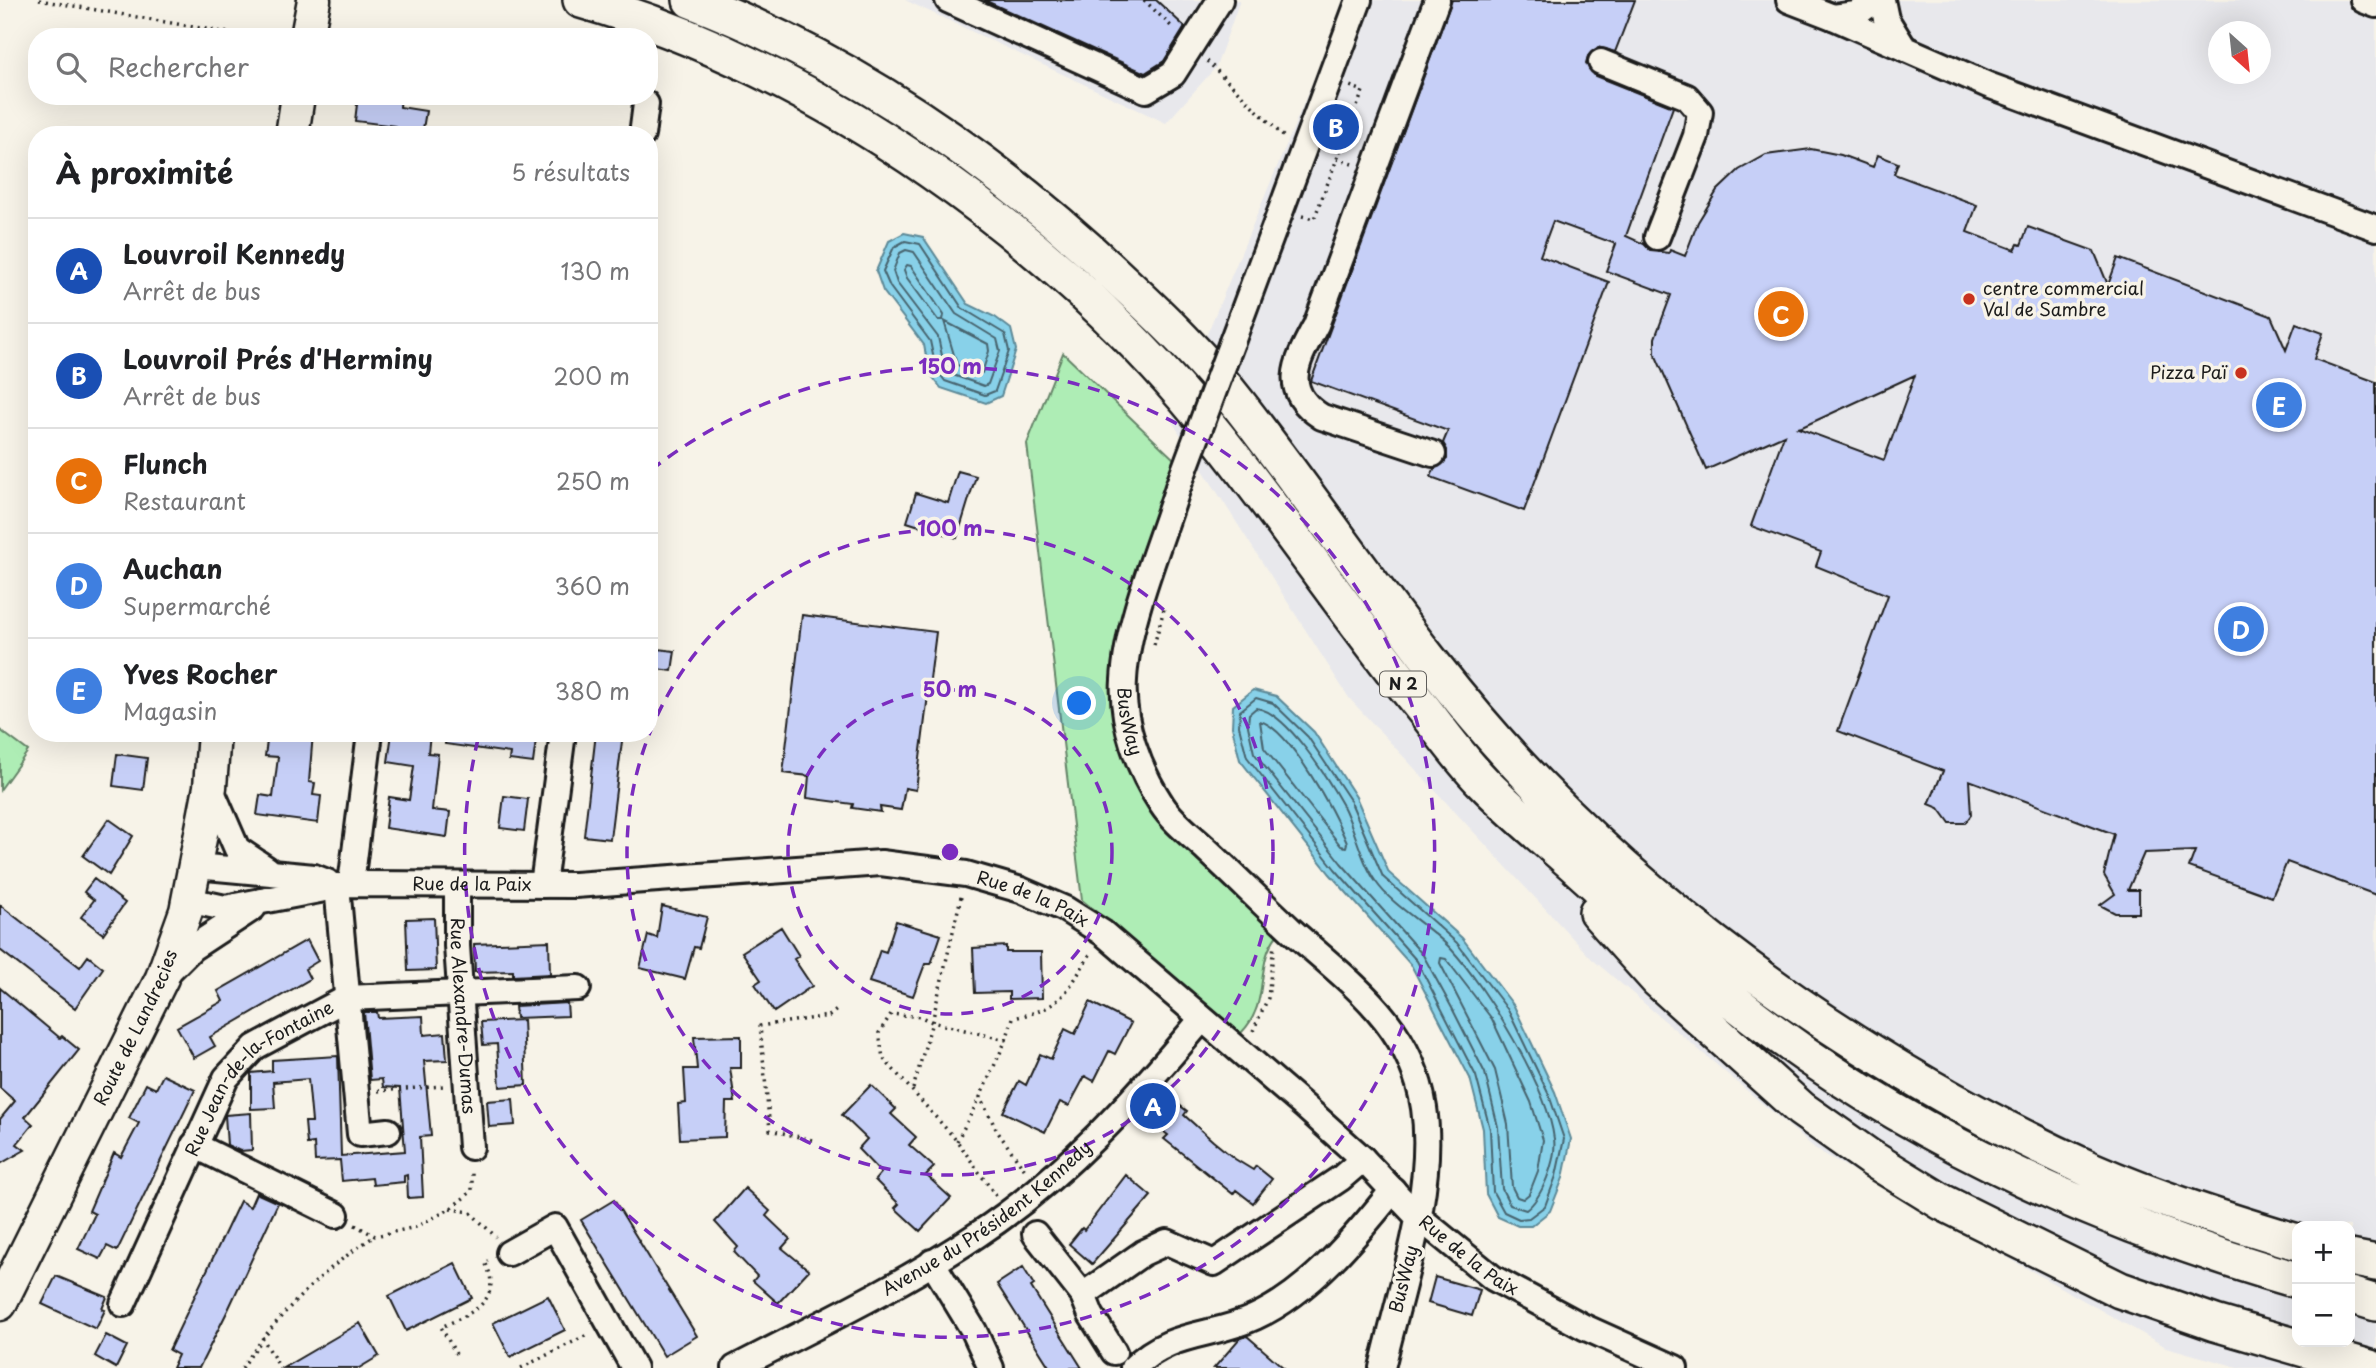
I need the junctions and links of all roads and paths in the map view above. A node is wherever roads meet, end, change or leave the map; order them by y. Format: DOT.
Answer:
graph roads {
  1 [pos="39,0"];
  2 [pos="581,0"];
  3 [pos="691,0"];
  4 [pos="948,0"];
  5 [pos="1144,0"];
  6 [pos="1220,0"];
  7 [pos="1359,0"];
  8 [pos="1437,0"];
  9 [pos="1789,0"];
  10 [pos="1876,0"];
  11 [pos="1882,0"];
  12 [pos="2363,0"];
  13 [pos="314,1"];
  14 [pos="2376,5"];
  15 [pos="1833,17"];
  16 [pos="200,28"];
  17 [pos="309,28"];
  18 [pos="656,28"];
  19 [pos="658,29"];
  20 [pos="1192,47"];
  21 [pos="1905,48"];
  22 [pos="1601,62"];
  23 [pos="297,105"];
  24 [pos="646,105"];
  25 [pos="293,126"];
  26 [pos="643,126"];
  27 [pos="1292,144"];
  28 [pos="2376,228"];
  29 [pos="1657,237"];
  30 [pos="1315,324"];
  31 [pos="1311,381"];
  32 [pos="1433,454"];
  33 [pos="1166,601"];
  34 [pos="1152,652"];
  35 [pos="213,742"];
  36 [pos="368,742"];
  37 [pos="562,742"];
  38 [pos="1481,780"];
  39 [pos="210,786"];
  40 [pos="196,866"];
  41 [pos="277,874"];
  42 [pos="967,874"];
  43 [pos="344,885"];
  44 [pos="457,885"];
  45 [pos="543,885"];
  46 [pos="188,900"];
  47 [pos="262,902"];
  48 [pos="1291,930"];
  49 [pos="1103,933"];
  50 [pos="162,978"];
  51 [pos="578,988"];
  52 [pos="460,993"];
  53 [pos="347,998"];
  54 [pos="838,1009"];
  55 [pos="1202,1019"];
  56 [pos="932,1022"];
  57 [pos="1006,1040"];
  58 [pos="1234,1049"];
  59 [pos="467,1084"];
  60 [pos="913,1088"];
  61 [pos="356,1093"];
  62 [pos="980,1097"];
  63 [pos="388,1131"];
  64 [pos="812,1140"];
  65 [pos="957,1141"];
  66 [pos="194,1145"];
  67 [pos="471,1147"];
  68 [pos="1363,1159"];
  69 [pos="1040,1188"];
  70 [pos="1393,1190"];
  71 [pos="450,1209"];
  72 [pos="1008,1212"];
  73 [pos="336,1215"];
  74 [pos="1416,1215"];
  75 [pos="1035,1234"];
  76 [pos="375,1236"];
  77 [pos="2292,1240"];
  78 [pos="509,1253"];
  79 [pos="2355,1259"];
  80 [pos="932,1262"];
  81 [pos="2376,1264"];
  82 [pos="2292,1279"];
  83 [pos="1083,1295"];
  84 [pos="2355,1297"];
  85 [pos="2376,1303"];
  86 [pos="0,1304"];
  87 [pos="123,1304"];
  88 [pos="610,1324"];
  89 [pos="262,1338"];
  90 [pos="1114,1352"];
  91 [pos="456,1354"];
  92 [pos="242,1368"];
  93 [pos="280,1368"];
  94 [pos="521,1368"];
  95 [pos="634,1368"];
  96 [pos="735,1368"];
  97 [pos="991,1368"];
  98 [pos="1133,1368"];
  99 [pos="1382,1368"];
  100 [pos="1675,1368"];
  101 [pos="2370,1368"];
  1 -- 16 [label="path"];
  2 -- 18 [label="highway, N 2"];
  3 -- 77 [label="highway, N 2"];
  4 -- 20 [label="street"];
  5 -- 20 [label="path"];
  6 -- 20 [label="street"];
  7 -- 48 [label="street, BusWay, bridge"];
  8 -- 30 [label="street"];
  9 -- 15 [label="street"];
  10 -- 15 [label="street"];
  11 -- 21 [label="street"];
  12 -- 14 [label="street"];
  13 -- 17 [label="main road"];
  15 -- 21 [label="street"];
  19 -- 38 [label="highway, N 2"];
  20 -- 27 [label="path"];
  21 -- 28 [label="street"];
  22 -- 29 [label="street"];
  23 -- 25 [label="main road"];
  24 -- 26 [label="street"];
  30 -- 31 [label="street"];
  30 -- 32 [label="street"];
  33 -- 34 [label="path"];
  35 -- 39 [label="main road, Route de Landrecies"];
  36 -- 43 [label="street"];
  37 -- 45 [label="street"];
  38 -- 82 [label="highway, N 2"];
  38 -- 101 [label="highway"];
  39 -- 40 [label="main road, Route de Landrecies"];
  39 -- 41 [label="street"];
  40 -- 41 [label="street, Rue de la Paix"];
  40 -- 46 [label="main road, Route de Landrecies"];
  41 -- 43 [label="street, Rue de la Paix"];
  42 -- 45 [label="street, Rue de la Paix"];
  42 -- 49 [label="street, Rue de la Paix"];
  42 -- 56 [label="path"];
  43 -- 44 [label="street, Rue de la Paix"];
  43 -- 47 [label="street"];
  43 -- 53 [label="street"];
  44 -- 45 [label="street, Rue de la Paix"];
  44 -- 52 [label="street, Rue Alexandre-Dumas"];
  46 -- 47 [label="street"];
  46 -- 50 [label="main road, Route de Landrecies"];
  47 -- 50 [label="street"];
  48 -- 58 [label="path"];
  48 -- 74 [label="street, BusWay"];
  49 -- 55 [label="street, Rue de la Paix"];
  49 -- 57 [label="path"];
  50 -- 86 [label="main road, Route de Landrecies"];
  51 -- 52 [label="street, Rue Jean-de-la-Fontaine"];
  52 -- 53 [label="street, Rue Jean-de-la-Fontaine"];
  52 -- 59 [label="street, Rue Alexandre-Dumas"];
  53 -- 61 [label="street"];
  53 -- 66 [label="street, Rue Jean-de-la-Fontaine"];
  54 -- 64 [label="path"];
  55 -- 58 [label="street, Rue de la Paix"];
  55 -- 69 [label="street, Avenue du Président Kennedy"];
  56 -- 57 [label="path"];
  56 -- 60 [label="path"];
  56 -- 60 [label="path"];
  57 -- 62 [label="path"];
  58 -- 68 [label="street, Rue de la Paix"];
  59 -- 61 [label="path"];
  59 -- 67 [label="street, Rue Alexandre-Dumas"];
  60 -- 65 [label="path"];
  61 -- 63 [label="street"];
  62 -- 65 [label="path"];
  62 -- 69 [label="path"];
  65 -- 72 [label="path"];
  66 -- 73 [label="street"];
  66 -- 87 [label="street, Rue Jean-de-la-Fontaine"];
  67 -- 71 [label="path"];
  68 -- 70 [label="street, Rue de la Paix"];
  68 -- 83 [label="street"];
  69 -- 72 [label="street, Avenue du Président Kennedy"];
  70 -- 74 [label="street, Rue de la Paix"];
  70 -- 98 [label="street"];
  71 -- 76 [label="path"];
  71 -- 78 [label="path"];
  72 -- 80 [label="street, Avenue du Président Kennedy"];
  73 -- 76 [label="path"];
  74 -- 99 [label="street, BusWay"];
  74 -- 100 [label="street, Rue de la Paix"];
  75 -- 83 [label="street"];
  76 -- 89 [label="path"];
  78 -- 88 [label="street"];
  78 -- 91 [label="path"];
  79 -- 81 [label="highway"];
  80 -- 96 [label="street, Avenue du Président Kennedy"];
  80 -- 97 [label="street"];
  83 -- 90 [label="street"];
  84 -- 85 [label="highway"];
  88 -- 94 [label="path"];
  88 -- 95 [label="street"];
  89 -- 92 [label="path"];
  89 -- 93 [label="path"];
}
